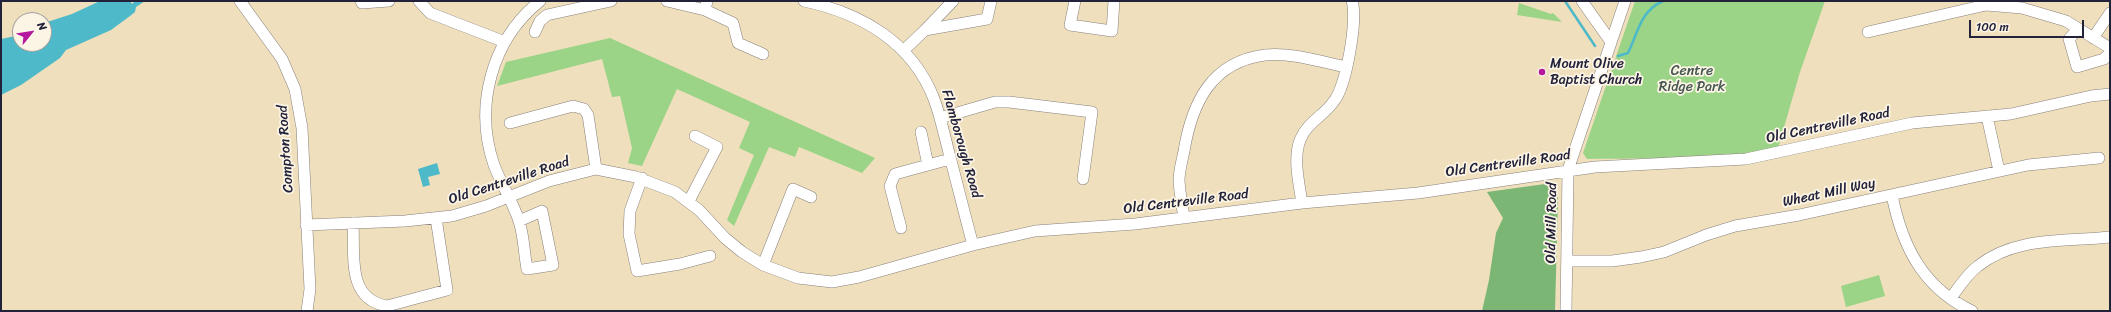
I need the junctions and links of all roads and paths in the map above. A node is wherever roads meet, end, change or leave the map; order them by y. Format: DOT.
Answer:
graph roads {
  1 [pos="240,1"];
  2 [pos="361,1"];
  3 [pos="389,1"];
  4 [pos="419,1"];
  5 [pos="540,1"];
  6 [pos="611,1"];
  7 [pos="667,1"];
  8 [pos="804,1"];
  9 [pos="953,1"];
  10 [pos="991,1"];
  11 [pos="1075,1"];
  12 [pos="1114,1"];
  13 [pos="1352,1"];
  14 [pos="1582,1"];
  15 [pos="1625,1"];
  16 [pos="1986,3"];
  17 [pos="706,5"];
  18 [pos="2110,12"];
  19 [pos="2078,29"];
  20 [pos="925,30"];
  21 [pos="535,32"];
  22 [pos="1868,32"];
  23 [pos="2093,38"];
  24 [pos="504,42"];
  25 [pos="1611,42"];
  26 [pos="2110,48"];
  27 [pos="903,51"];
  28 [pos="2110,53"];
  29 [pos="763,54"];
  30 [pos="1346,67"];
  31 [pos="2110,94"];
  32 [pos="1988,116"];
  33 [pos="940,118"];
  34 [pos="510,123"];
  35 [pos="921,132"];
  36 [pos="695,136"];
  37 [pos="2099,158"];
  38 [pos="950,159"];
  39 [pos="928,165"];
  40 [pos="596,169"];
  41 [pos="1568,170"];
  42 [pos="1999,171"];
  43 [pos="642,178"];
  44 [pos="1083,179"];
  45 [pos="1892,195"];
  46 [pos="811,197"];
  47 [pos="508,198"];
  48 [pos="689,201"];
  49 [pos="1302,203"];
  50 [pos="436,218"];
  51 [pos="1184,218"];
  52 [pos="519,220"];
  53 [pos="353,223"];
  54 [pos="306,225"];
  55 [pos="901,228"];
  56 [pos="2110,237"];
  57 [pos="973,245"];
  58 [pos="710,256"];
  59 [pos="1567,261"];
  60 [pos="762,265"];
  61 [pos="1951,298"];
  62 [pos="307,311"];
  63 [pos="1566,311"];
  64 [pos="1972,311"];
  1 -- 54 [label="street, Compton Road"];
  2 -- 3 [label="street"];
  4 -- 24 [label="street"];
  5 -- 24 [label="street"];
  6 -- 21 [label="street"];
  7 -- 17 [label="street"];
  8 -- 27 [label="street, Flamborough Road"];
  9 -- 20 [label="street"];
  10 -- 20 [label="street"];
  11 -- 12 [label="street"];
  13 -- 30 [label="street"];
  14 -- 25 [label="street"];
  15 -- 25 [label="street, Old Mill Road"];
  16 -- 19 [label="street"];
  16 -- 22 [label="street"];
  17 -- 29 [label="street"];
  18 -- 23 [label="street"];
  19 -- 23 [label="street"];
  19 -- 28 [label="street"];
  20 -- 27 [label="street"];
  23 -- 26 [label="street"];
  24 -- 47 [label="street"];
  25 -- 41 [label="street, Old Mill Road"];
  27 -- 33 [label="street, Flamborough Road"];
  30 -- 49 [label="street"];
  30 -- 51 [label="street"];
  31 -- 32 [label="street, Old Centreville Road"];
  32 -- 41 [label="street, Old Centreville Road"];
  32 -- 42 [label="street"];
  33 -- 38 [label="street, Flamborough Road"];
  33 -- 44 [label="street"];
  34 -- 40 [label="street"];
  35 -- 39 [label="street"];
  36 -- 48 [label="street"];
  37 -- 42 [label="street, Wheat Mill Way"];
  38 -- 39 [label="street"];
  38 -- 57 [label="street, Flamborough Road"];
  39 -- 55 [label="street"];
  40 -- 43 [label="street, Old Centreville Road"];
  40 -- 47 [label="street, Old Centreville Road"];
  41 -- 49 [label="street, Old Centreville Road"];
  41 -- 59 [label="street, Old Mill Road"];
  42 -- 45 [label="street, Wheat Mill Way"];
  43 -- 48 [label="street, Old Centreville Road"];
  43 -- 58 [label="street"];
  45 -- 59 [label="street, Wheat Mill Way"];
  45 -- 61 [label="street"];
  46 -- 60 [label="street"];
  47 -- 50 [label="street, Old Centreville Road"];
  47 -- 52 [label="street"];
  48 -- 60 [label="street, Old Centreville Road"];
  49 -- 51 [label="street, Old Centreville Road"];
  50 -- 53 [label="street, Old Centreville Road"];
  50 -- 53 [label="street"];
  51 -- 57 [label="street, Old Centreville Road"];
  52 -- 52 [label="street"];
  53 -- 54 [label="street, Old Centreville Road"];
  54 -- 62 [label="street, Compton Road"];
  56 -- 61 [label="street"];
  57 -- 60 [label="street, Old Centreville Road"];
  59 -- 63 [label="street, Old Mill Road"];
  61 -- 64 [label="street"];
}
